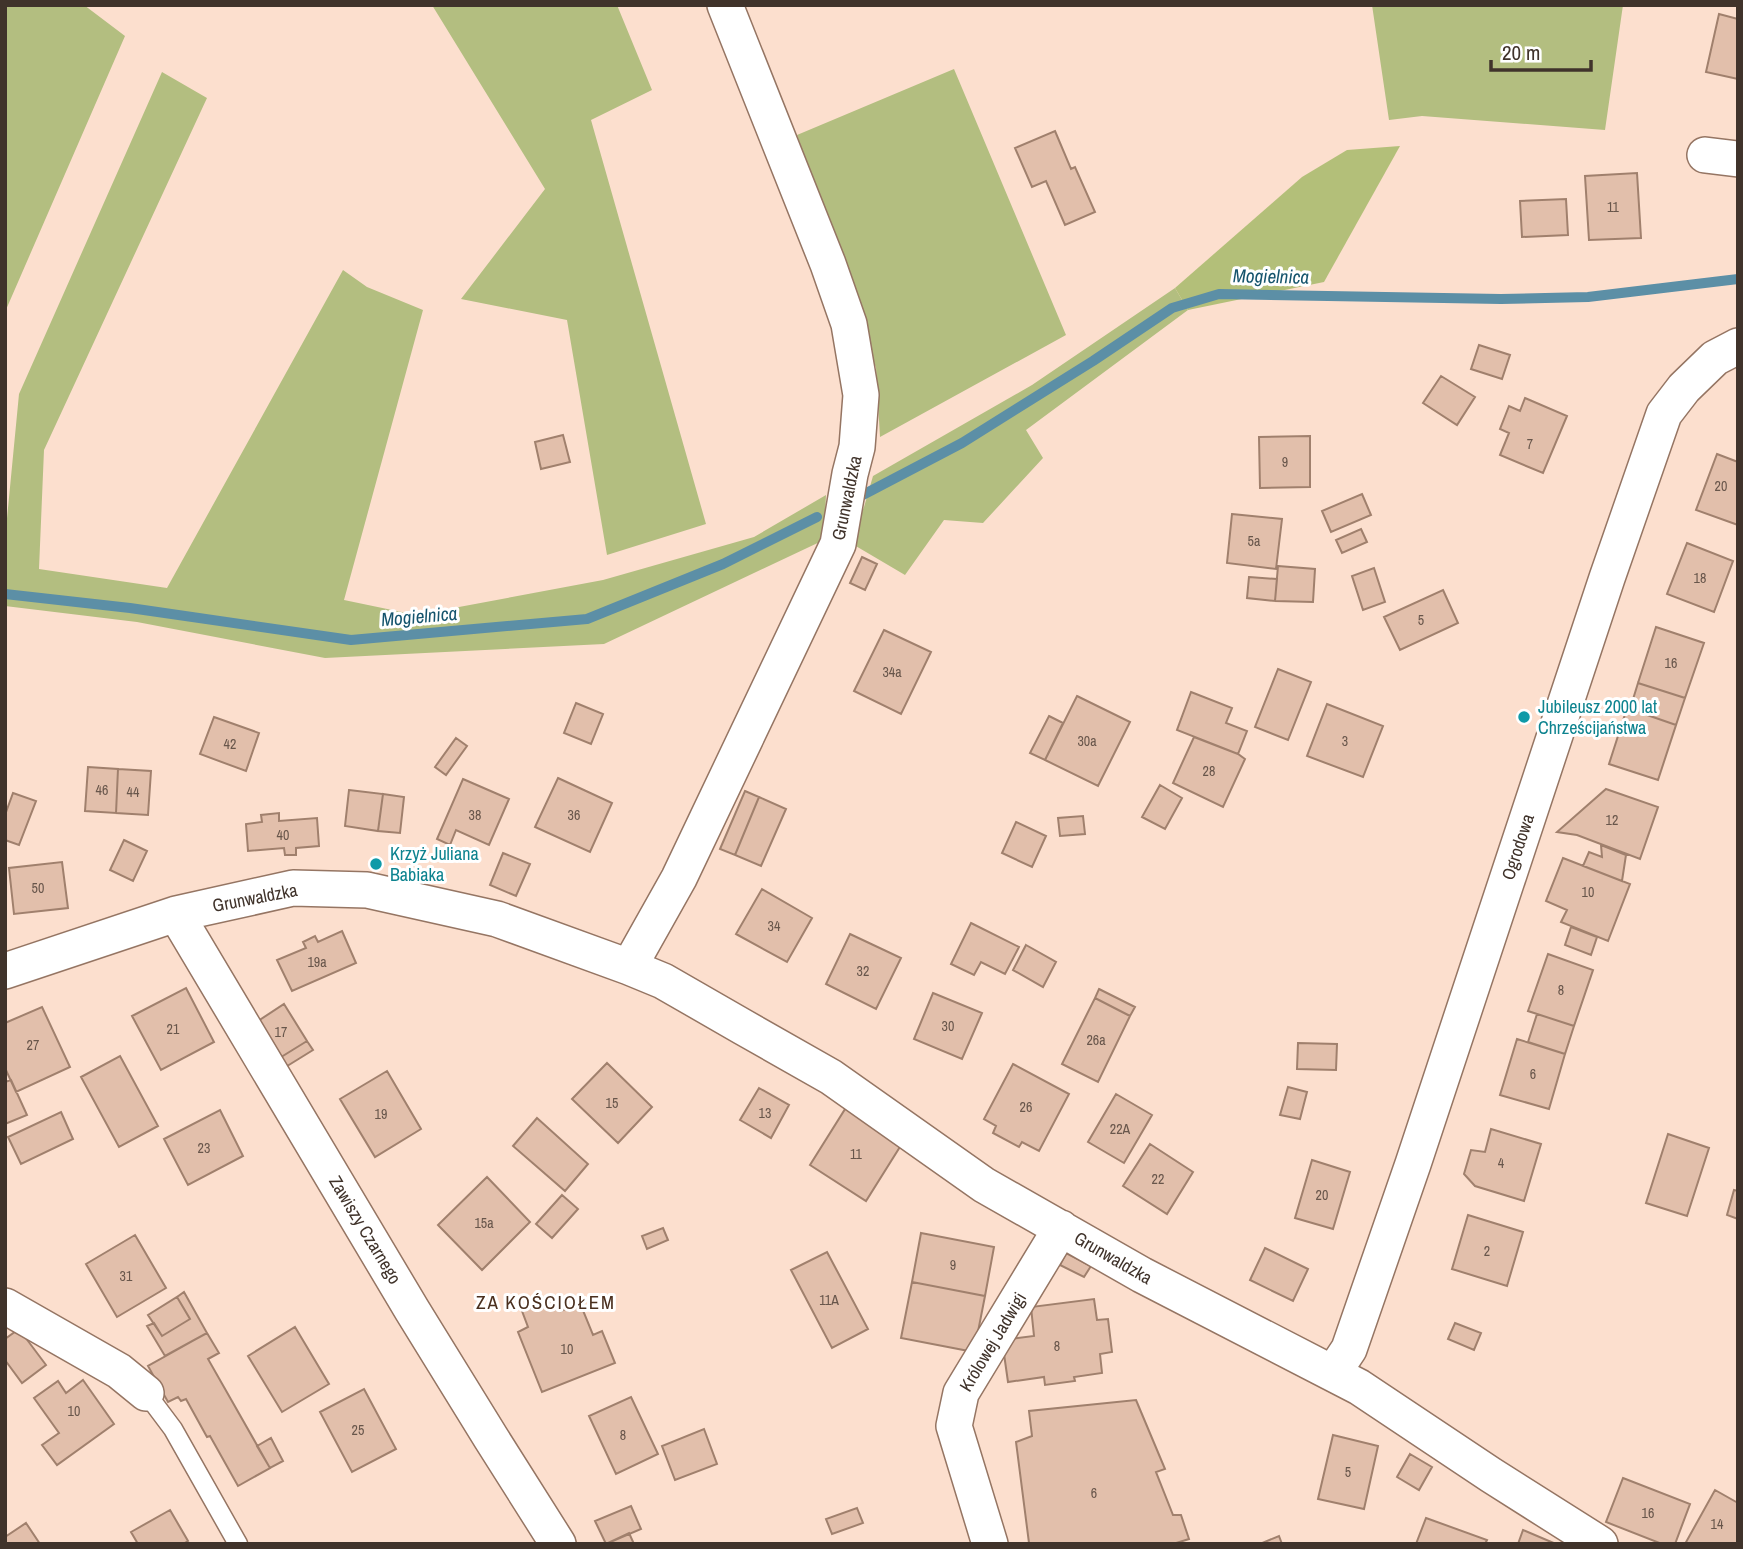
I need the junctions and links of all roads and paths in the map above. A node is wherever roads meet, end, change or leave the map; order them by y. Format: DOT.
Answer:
graph roads {
  1 [pos="725,5"];
  2 [pos="1738,346"];
  3 [pos="176,914"];
  4 [pos="629,967"];
  5 [pos="5,971"];
  6 [pos="1062,1228"];
  7 [pos="5,1306"];
  8 [pos="1333,1373"];
  9 [pos="146,1393"];
  10 [pos="238,1544"];
  11 [pos="558,1544"];
  12 [pos="990,1544"];
  13 [pos="1600,1544"];
  1 -- 4 [label="street, Grunwaldzka"];
  2 -- 8 [label="street, Ogrodowa"];
  3 -- 4 [label="street, Grunwaldzka"];
  3 -- 5 [label="street, Grunwaldzka"];
  3 -- 11 [label="street, Zawiszy Czarnego"];
  4 -- 6 [label="street, Grunwaldzka"];
  6 -- 8 [label="street, Grunwaldzka"];
  6 -- 12 [label="street, Królowej Jadwigi"];
  7 -- 9 [label="street"];
  8 -- 13 [label="street, Grunwaldzka"];
  9 -- 10 [label="lane"];
}
